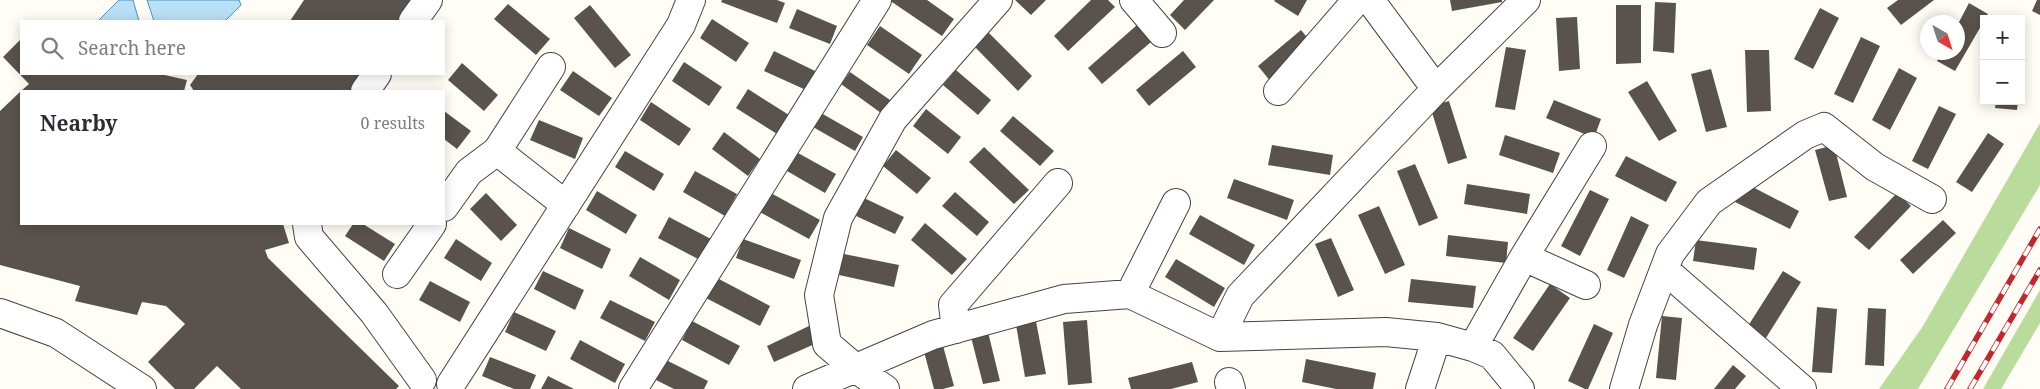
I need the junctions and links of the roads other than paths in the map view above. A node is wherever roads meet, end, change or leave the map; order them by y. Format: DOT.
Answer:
graph roads {
  1 [pos="428,0"];
  2 [pos="691,0"];
  3 [pos="877,0"];
  4 [pos="998,0"];
  5 [pos="1134,0"];
  6 [pos="1357,0"];
  7 [pos="1370,0"];
  8 [pos="1526,0"];
  9 [pos="414,20"];
  10 [pos="1162,33"];
  11 [pos="552,67"];
  12 [pos="376,75"];
  13 [pos="1436,89"];
  14 [pos="366,90"];
  15 [pos="1278,91"];
  16 [pos="1592,146"];
  17 [pos="497,151"];
  18 [pos="1058,183"];
  19 [pos="1932,199"];
  20 [pos="1176,203"];
  21 [pos="566,205"];
  22 [pos="445,206"];
  23 [pos="307,225"];
  24 [pos="431,225"];
  25 [pos="1524,257"];
  26 [pos="1664,270"];
  27 [pos="397,274"];
  28 [pos="1586,285"];
  29 [pos="1130,294"];
  30 [pos="0,313"];
  31 [pos="956,329"];
  32 [pos="1220,337"];
  33 [pos="1438,337"];
  34 [pos="1473,347"];
  35 [pos="843,377"];
  36 [pos="418,384"];
  37 [pos="453,386"];
  38 [pos="142,389"];
  39 [pos="633,389"];
  40 [pos="807,389"];
  41 [pos="885,389"];
  42 [pos="1420,389"];
  43 [pos="1520,389"];
  44 [pos="1624,389"];
  45 [pos="1802,389"];
  1 -- 9 [label="lane"];
  2 -- 21 [label="lane"];
  3 -- 39 [label="lane"];
  4 -- 35 [label="lane"];
  5 -- 10 [label="lane"];
  6 -- 15 [label="lane"];
  7 -- 13 [label="lane"];
  8 -- 13 [label="lane"];
  11 -- 17 [label="lane"];
  12 -- 14 [label="lane"];
  13 -- 32 [label="lane"];
  16 -- 25 [label="lane"];
  17 -- 21 [label="lane"];
  17 -- 22 [label="lane"];
  18 -- 31 [label="lane"];
  19 -- 26 [label="lane"];
  20 -- 29 [label="lane"];
  21 -- 37 [label="lane"];
  23 -- 36 [label="lane"];
  24 -- 27 [label="lane"];
  25 -- 28 [label="lane"];
  25 -- 34 [label="lane"];
  26 -- 44 [label="lane"];
  26 -- 45 [label="lane"];
  29 -- 31 [label="lane"];
  29 -- 32 [label="lane"];
  30 -- 38 [label="lane"];
  31 -- 35 [label="lane"];
  32 -- 33 [label="lane"];
  33 -- 34 [label="lane"];
  33 -- 42 [label="lane"];
  34 -- 43 [label="lane"];
  35 -- 40 [label="lane"];
  35 -- 41 [label="lane"];
  36 -- 37 [label="lane"];
}
